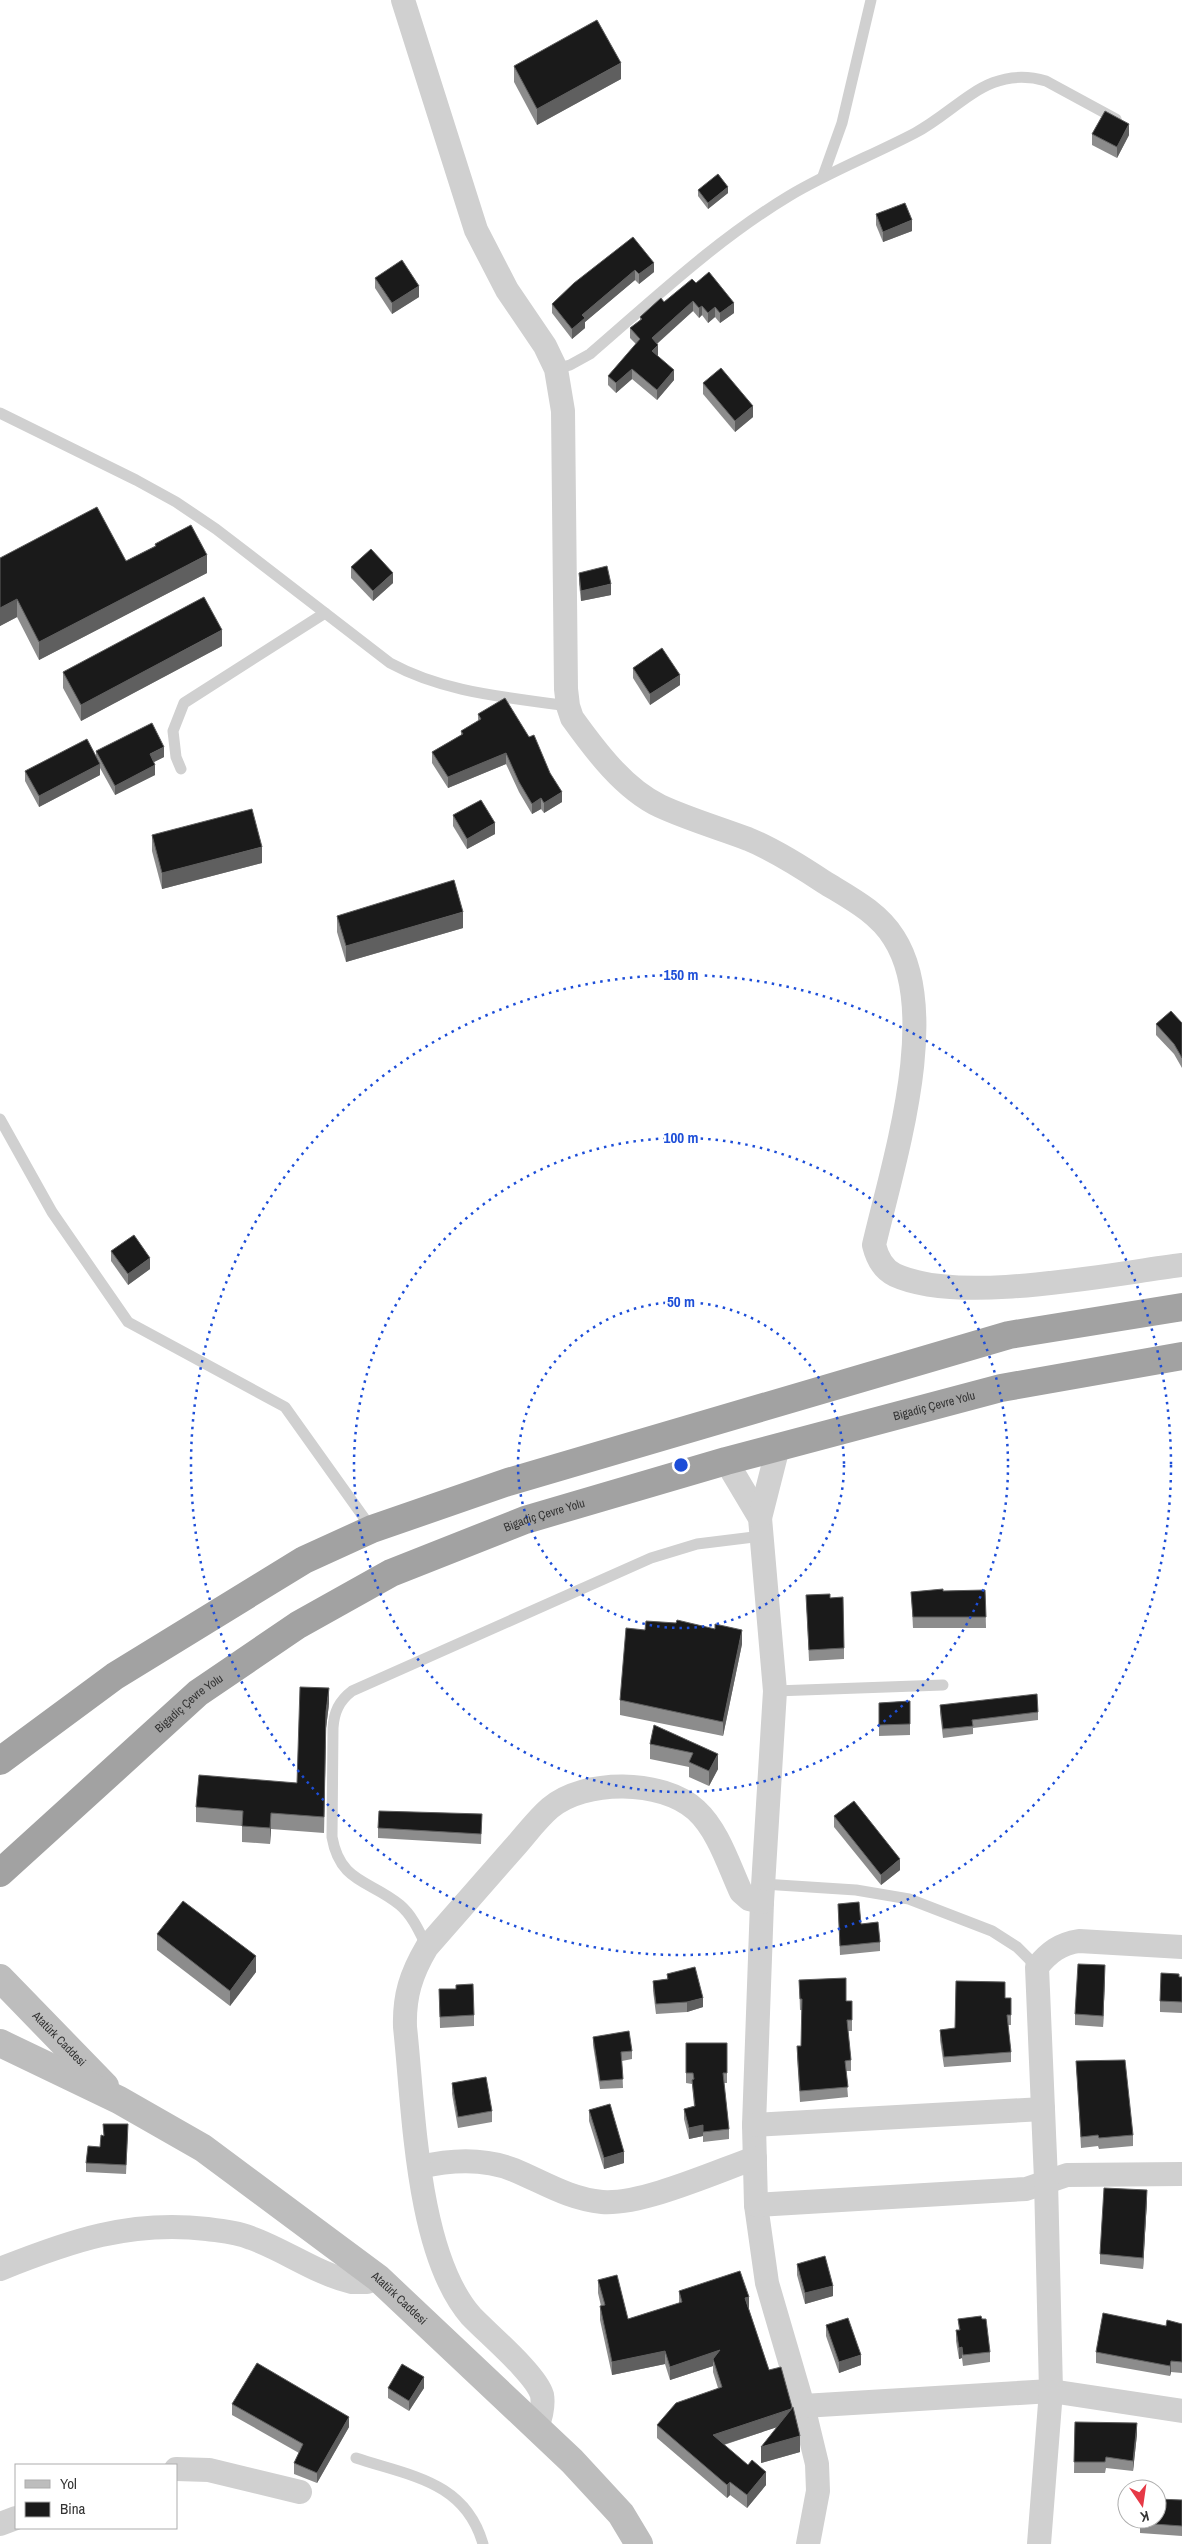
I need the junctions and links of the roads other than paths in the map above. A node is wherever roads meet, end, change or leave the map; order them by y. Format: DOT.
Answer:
graph roads {
  1 [pos="403,0"];
  2 [pos="871,0"];
  3 [pos="1119,121"];
  4 [pos="824,176"];
  5 [pos="556,369"];
  6 [pos="0,413"];
  7 [pos="325,613"];
  8 [pos="568,706"];
  9 [pos="181,769"];
  10 [pos="0,1120"];
  11 [pos="1182,1265"];
  12 [pos="1182,1307"];
  13 [pos="1182,1356"];
  14 [pos="778,1447"];
  15 [pos="726,1461"];
  16 [pos="761,1527"];
  17 [pos="372,1529"];
  18 [pos="943,1685"];
  19 [pos="775,1691"];
  20 [pos="0,1761"];
  21 [pos="0,1872"];
  22 [pos="762,1893"];
  23 [pos="1182,1946"];
  24 [pos="427,1948"];
  25 [pos="1037,1967"];
  26 [pos="0,1978"];
  27 [pos="0,2043"];
  28 [pos="118,2100"];
  29 [pos="1043,2109"];
  30 [pos="754,2125"];
  31 [pos="754,2158"];
  32 [pos="420,2167"];
  33 [pos="1182,2174"];
  34 [pos="1046,2180"];
  35 [pos="756,2205"];
  36 [pos="0,2269"];
  37 [pos="378,2278"];
  38 [pos="1051,2391"];
  39 [pos="803,2406"];
  40 [pos="1182,2411"];
  41 [pos="537,2428"];
  42 [pos="356,2458"];
  43 [pos="178,2469"];
  44 [pos="300,2492"];
  45 [pos="15,2518"];
  46 [pos="0,2524"];
  47 [pos="483,2544"];
  48 [pos="640,2544"];
  49 [pos="808,2544"];
  50 [pos="1039,2544"];
  1 -- 5 [label="street"];
  2 -- 4 [label="lane"];
  3 -- 4 [label="lane"];
  4 -- 5 [label="lane"];
  5 -- 8 [label="street"];
  6 -- 7 [label="lane"];
  7 -- 8 [label="lane"];
  7 -- 9 [label="lane"];
  8 -- 11 [label="street"];
  10 -- 17 [label="lane"];
  12 -- 17 [label="highway"];
  13 -- 14 [label="highway, Bigadiç Çevre Yolu"];
  14 -- 15 [label="highway, Bigadiç Çevre Yolu"];
  14 -- 16 [label="street"];
  15 -- 16 [label="street"];
  15 -- 21 [label="highway, Bigadiç Çevre Yolu"];
  16 -- 19 [label="street"];
  16 -- 24 [label="lane"];
  17 -- 20 [label="highway"];
  18 -- 19 [label="lane"];
  19 -- 22 [label="street"];
  22 -- 24 [label="street"];
  22 -- 25 [label="lane"];
  22 -- 30 [label="street"];
  23 -- 25 [label="street"];
  24 -- 32 [label="street"];
  25 -- 29 [label="street"];
  26 -- 28 [label="main road, Atatürk Caddesi"];
  27 -- 28 [label="main road, Atatürk Caddesi"];
  28 -- 37 [label="main road, Atatürk Caddesi"];
  29 -- 30 [label="street"];
  29 -- 34 [label="street"];
  30 -- 31 [label="street"];
  31 -- 32 [label="street"];
  31 -- 35 [label="street"];
  32 -- 41 [label="street"];
  33 -- 34 [label="street"];
  34 -- 35 [label="street"];
  34 -- 38 [label="street"];
  35 -- 39 [label="street"];
  36 -- 37 [label="street"];
  37 -- 41 [label="main road, Atatürk Caddesi"];
  38 -- 39 [label="street"];
  38 -- 40 [label="street"];
  38 -- 50 [label="street"];
  39 -- 49 [label="street"];
  41 -- 48 [label="main road, Atatürk Caddesi"];
  42 -- 47 [label="lane"];
  43 -- 44 [label="street"];
  45 -- 46 [label="street"];
}
